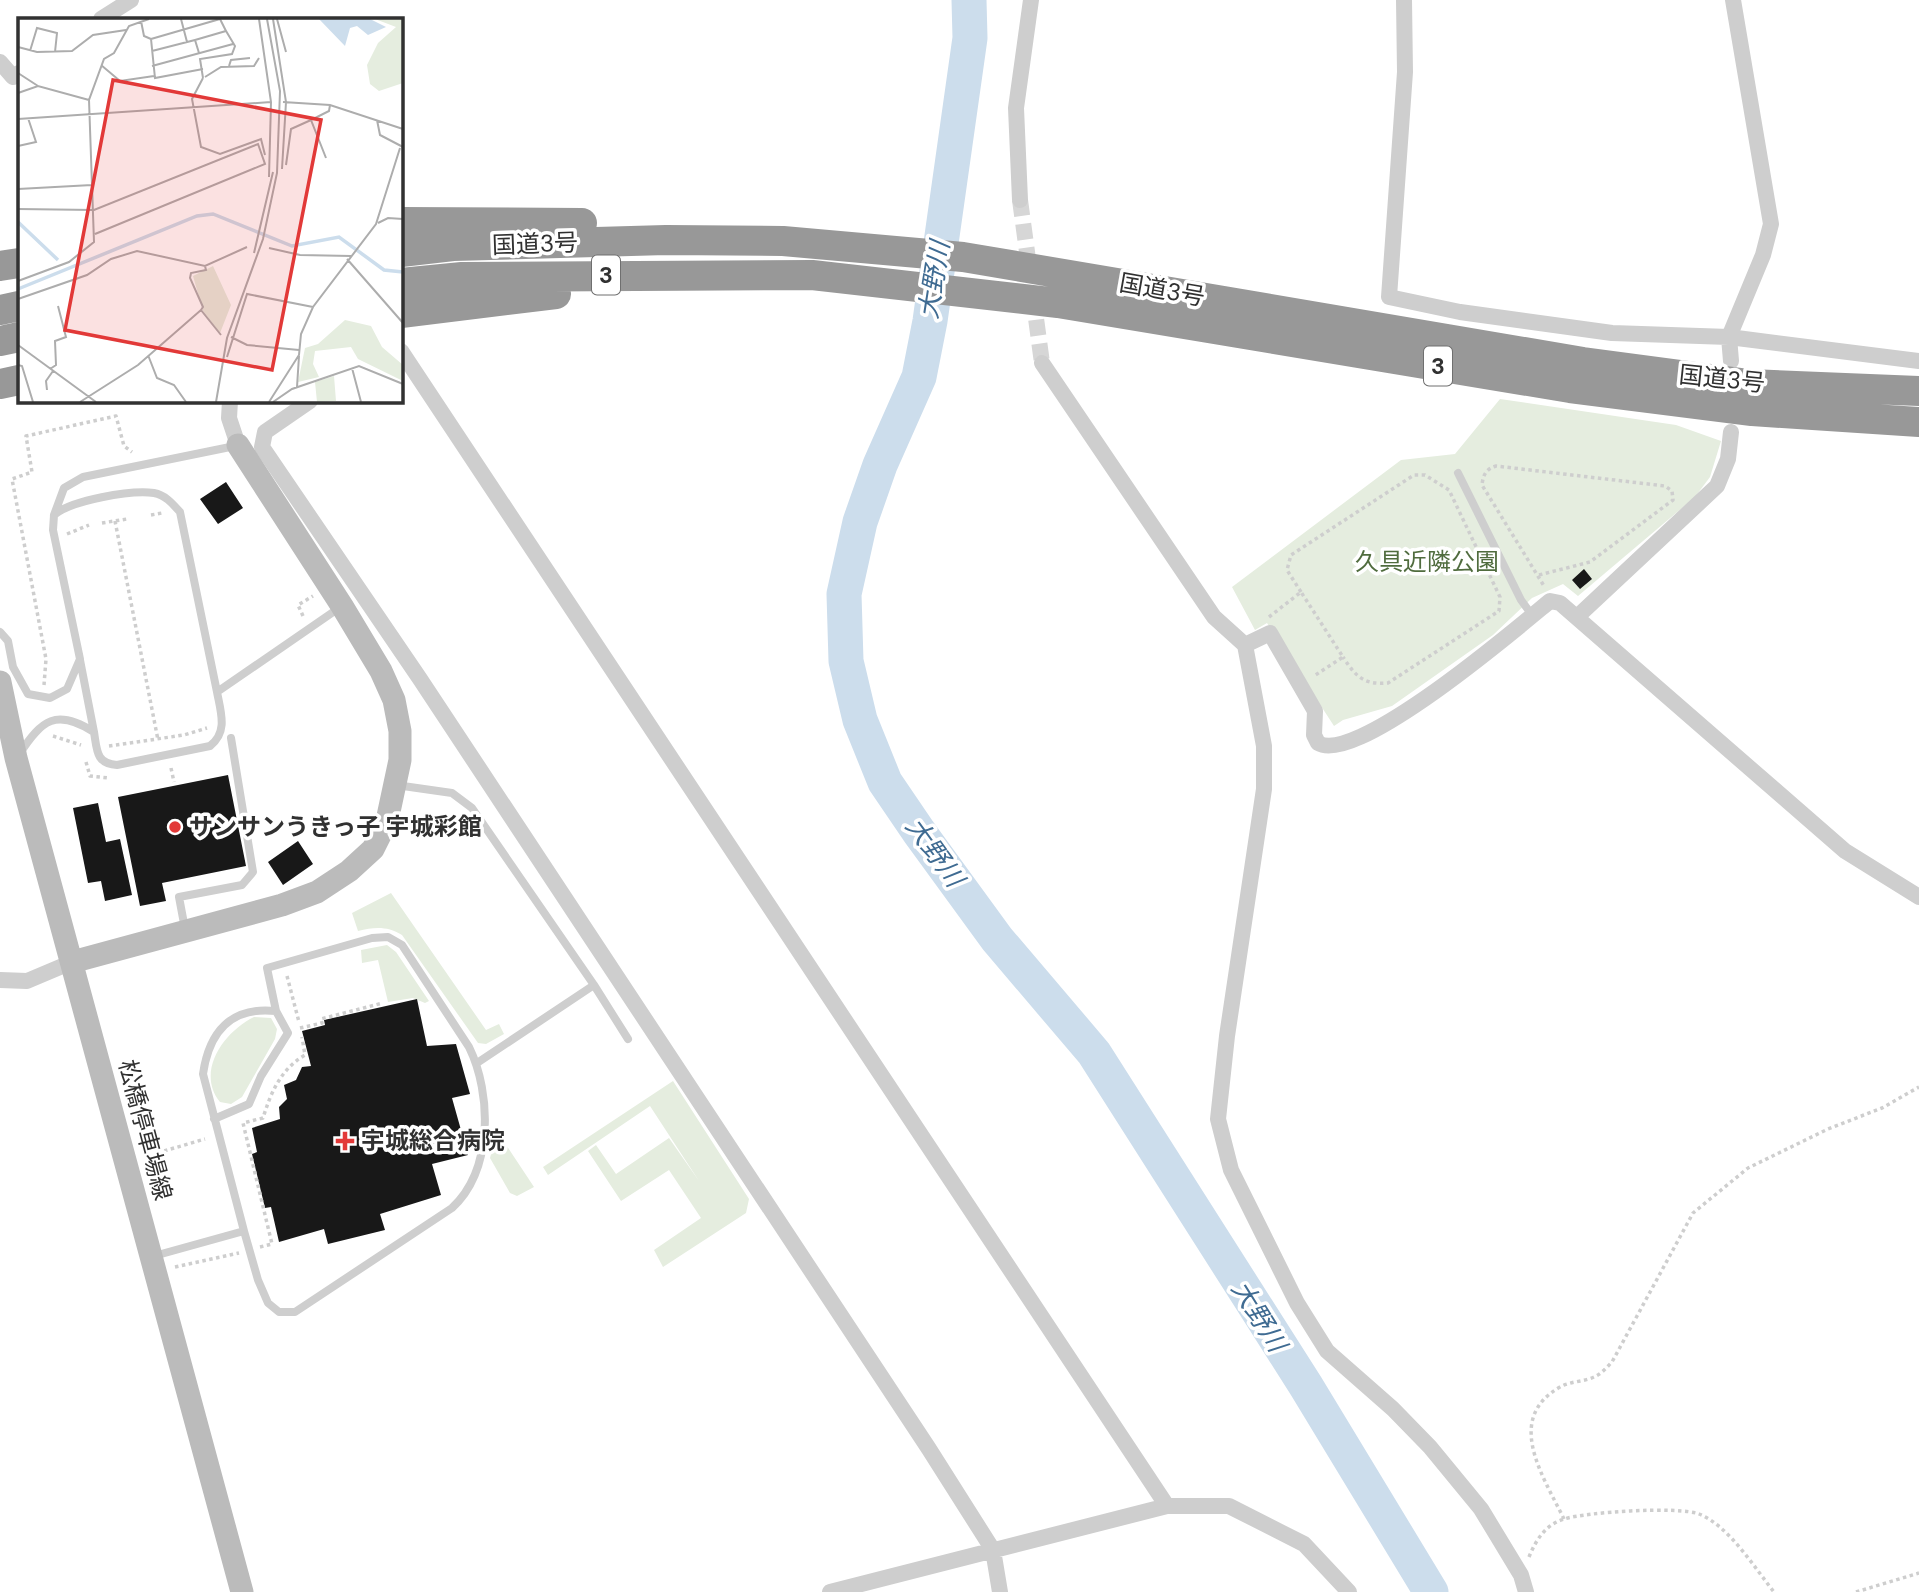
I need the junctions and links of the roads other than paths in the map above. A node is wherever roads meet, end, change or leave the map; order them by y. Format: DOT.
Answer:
graph roads {
  1 [pos="131,0"];
  2 [pos="1031,0"];
  3 [pos="1404,0"];
  4 [pos="1733,0"];
  5 [pos="104,18"];
  6 [pos="0,62"];
  7 [pos="17,78"];
  8 [pos="1020,200"];
  9 [pos="402,222"];
  10 [pos="795,243"];
  11 [pos="402,252"];
  12 [pos="18,263"];
  13 [pos="0,266"];
  14 [pos="811,281"];
  15 [pos="402,283"];
  16 [pos="18,306"];
  17 [pos="0,310"];
  18 [pos="402,313"];
  19 [pos="18,337"];
  20 [pos="1728,338"];
  21 [pos="0,341"];
  22 [pos="402,353"];
  23 [pos="1731,361"];
  24 [pos="1919,361"];
  25 [pos="1042,363"];
  26 [pos="18,380"];
  27 [pos="0,384"];
  28 [pos="1919,391"];
  29 [pos="230,402"];
  30 [pos="309,402"];
  31 [pos="1919,422"];
  32 [pos="1731,432"];
  33 [pos="238,445"];
  34 [pos="1458,473"];
  35 [pos="54,515"];
  36 [pos="341,606"];
  37 [pos="1532,615"];
  38 [pos="1578,616"];
  39 [pos="0,632"];
  40 [pos="1245,645"];
  41 [pos="80,659"];
  42 [pos="0,682"];
  43 [pos="217,692"];
  44 [pos="94,732"];
  45 [pos="231,738"];
  46 [pos="16,758"];
  47 [pos="396,785"];
  48 [pos="1919,897"];
  49 [pos="186,932"];
  50 [pos="72,962"];
  51 [pos="0,980"];
  52 [pos="594,985"];
  53 [pos="276,1011"];
  54 [pos="628,1040"];
  55 [pos="477,1063"];
  56 [pos="214,1119"];
  57 [pos="244,1231"];
  58 [pos="153,1264"];
  59 [pos="1167,1506"];
  60 [pos="993,1550"];
  61 [pos="1524,1587"];
  62 [pos="242,1592"];
  63 [pos="830,1592"];
  64 [pos="1000,1592"];
  65 [pos="1349,1592"];
  1 -- 5 [label="street"];
  2 -- 8 [label="street"];
  3 -- 20 [label="street"];
  4 -- 20 [label="street"];
  6 -- 7 [label="street"];
  9 -- 10 [label="highway"];
  10 -- 11 [label="highway, 国道3号 / 3"];
  10 -- 28 [label="highway, 国道3号 / 3"];
  12 -- 13 [label="highway"];
  14 -- 15 [label="highway, 国道3号 / 3"];
  14 -- 18 [label="highway"];
  14 -- 31 [label="highway, 国道3号 / 3"];
  16 -- 17 [label="highway"];
  19 -- 21 [label="highway"];
  20 -- 23 [label="street"];
  20 -- 24 [label="street"];
  22 -- 59 [label="street"];
  25 -- 40 [label="street"];
  26 -- 27 [label="highway"];
  29 -- 33 [label="street"];
  30 -- 60 [label="street"];
  32 -- 38 [label="street"];
  33 -- 35 [label="lane"];
  33 -- 36 [label="main road"];
  34 -- 37 [label="lane"];
  35 -- 41 [label="lane"];
  35 -- 43 [label="lane"];
  36 -- 43 [label="lane"];
  36 -- 47 [label="main road"];
  37 -- 38 [label="street"];
  37 -- 40 [label="street"];
  38 -- 48 [label="street"];
  39 -- 41 [label="lane"];
  40 -- 61 [label="street"];
  41 -- 44 [label="lane"];
  42 -- 46 [label="main road, 松橋停車場線"];
  43 -- 44 [label="lane"];
  44 -- 46 [label="lane"];
  45 -- 49 [label="lane"];
  46 -- 50 [label="main road, 松橋停車場線"];
  47 -- 49 [label="main road"];
  47 -- 52 [label="lane"];
  49 -- 50 [label="main road"];
  50 -- 51 [label="street"];
  50 -- 58 [label="main road, 松橋停車場線"];
  52 -- 54 [label="lane"];
  52 -- 55 [label="lane"];
  53 -- 55 [label="lane"];
  53 -- 56 [label="lane"];
  53 -- 56 [label="lane"];
  55 -- 57 [label="lane"];
  56 -- 57 [label="lane"];
  57 -- 58 [label="lane"];
  58 -- 62 [label="main road, 松橋停車場線"];
  59 -- 60 [label="street"];
  59 -- 65 [label="street"];
  60 -- 63 [label="street"];
  60 -- 64 [label="street"];
}
